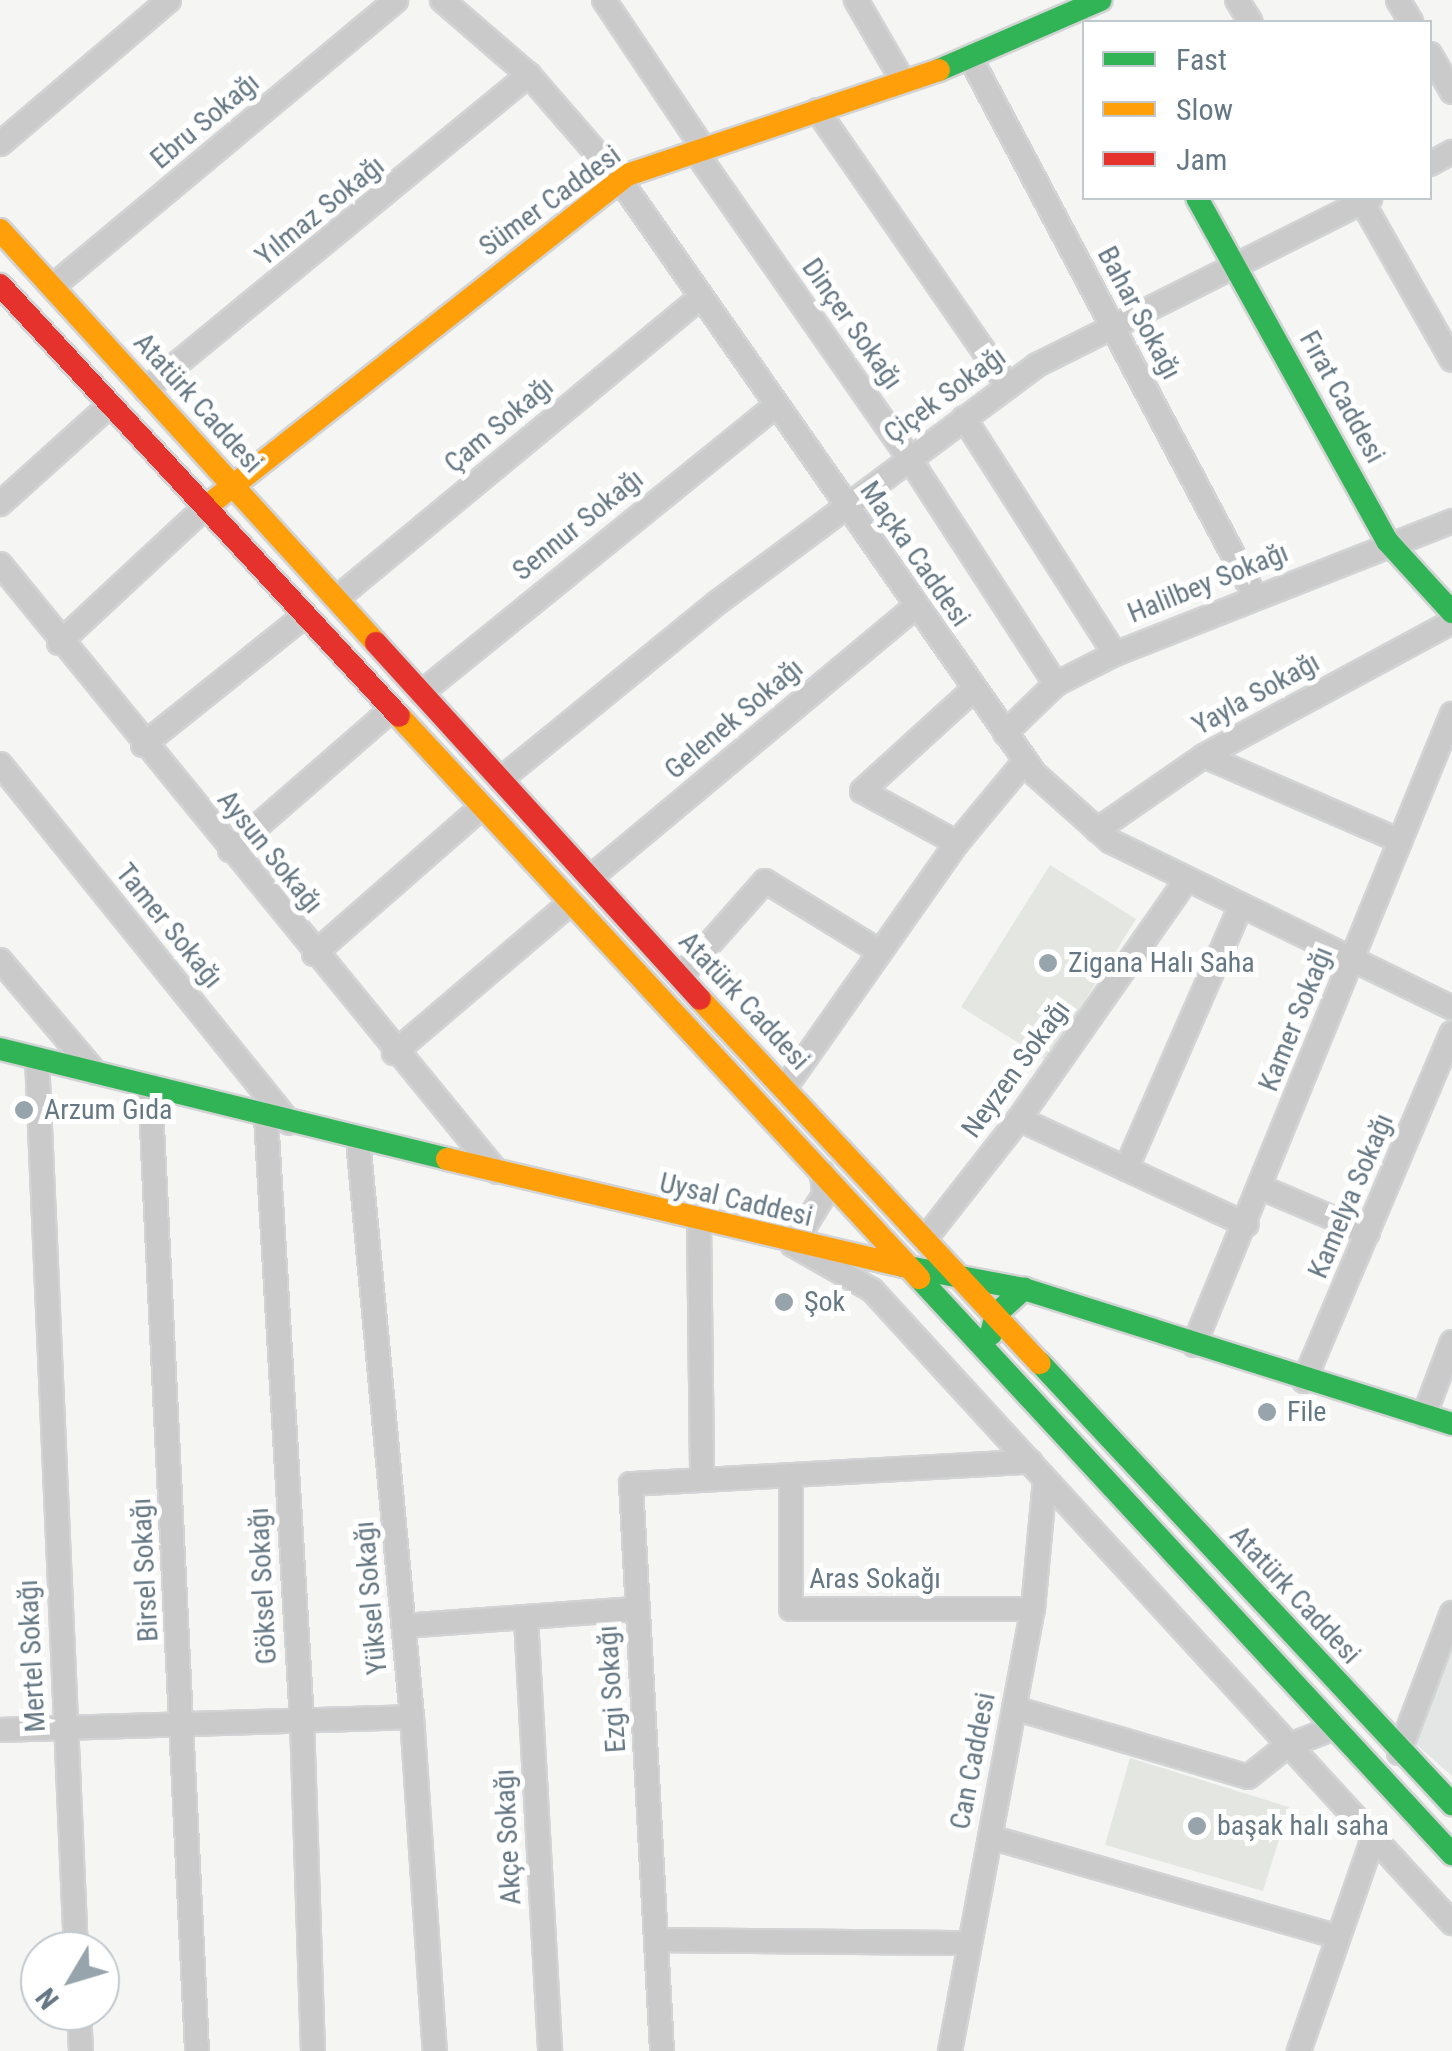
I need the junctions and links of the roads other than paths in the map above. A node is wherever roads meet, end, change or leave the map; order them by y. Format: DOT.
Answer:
graph roads {
  1 [pos="169,0"];
  2 [pos="396,0"];
  3 [pos="442,0"];
  4 [pos="604,0"];
  5 [pos="856,0"];
  6 [pos="1058,9"];
  7 [pos="1097,9"];
  8 [pos="1432,57"];
  9 [pos="971,58"];
  10 [pos="529,75"];
  11 [pos="904,81"];
  12 [pos="1452,92"];
  13 [pos="816,110"];
  14 [pos="0,144"];
  15 [pos="699,149"];
  16 [pos="620,180"];
  17 [pos="1198,200"];
  18 [pos="1362,200"];
  19 [pos="1365,200"];
  20 [pos="0,230"];
  21 [pos="1235,265"];
  22 [pos="0,285"];
  23 [pos="52,287"];
  24 [pos="700,298"];
  25 [pos="8,312"];
  26 [pos="1112,326"];
  27 [pos="1452,360"];
  28 [pos="1008,386"];
  29 [pos="145,390"];
  30 [pos="109,406"];
  31 [pos="774,406"];
  32 [pos="964,418"];
  33 [pos="910,458"];
  34 [pos="232,486"];
  35 [pos="0,504"];
  36 [pos="845,506"];
  37 [pos="202,510"];
  38 [pos="1452,521"];
  39 [pos="1388,542"];
  40 [pos="0,564"];
  41 [pos="1255,596"];
  42 [pos="336,599"];
  43 [pos="916,606"];
  44 [pos="1452,612"];
  45 [pos="303,618"];
  46 [pos="1452,622"];
  47 [pos="59,643"];
  48 [pos="1114,654"];
  49 [pos="1056,684"];
  50 [pos="974,689"];
  51 [pos="421,692"];
  52 [pos="389,712"];
  53 [pos="1452,714"];
  54 [pos="1005,732"];
  55 [pos="144,744"];
  56 [pos="1204,756"];
  57 [pos="1025,761"];
  58 [pos="0,764"];
  59 [pos="501,780"];
  60 [pos="481,808"];
  61 [pos="1096,830"];
  62 [pos="1400,841"];
  63 [pos="957,844"];
  64 [pos="230,850"];
  65 [pos="591,878"];
  66 [pos="1185,882"];
  67 [pos="569,904"];
  68 [pos="1240,908"];
  69 [pos="879,951"];
  70 [pos="314,954"];
  71 [pos="0,960"];
  72 [pos="1351,960"];
  73 [pos="681,976"];
  74 [pos="1452,1008"];
  75 [pos="1452,1033"];
  76 [pos="0,1049"];
  77 [pos="394,1053"];
  78 [pos="37,1058"];
  79 [pos="96,1073"];
  80 [pos="150,1086"];
  81 [pos="784,1088"];
  82 [pos="266,1117"];
  83 [pos="1019,1119"];
  84 [pos="291,1125"];
  85 [pos="358,1140"];
  86 [pos="1126,1169"];
  87 [pos="822,1172"];
  88 [pos="499,1174"];
  89 [pos="1262,1188"];
  90 [pos="699,1222"];
  91 [pos="1248,1225"];
  92 [pos="1368,1233"];
  93 [pos="925,1239"];
  94 [pos="793,1245"];
  95 [pos="906,1267"];
  96 [pos="959,1274"];
  97 [pos="1024,1288"];
  98 [pos="996,1314"];
  99 [pos="1452,1342"];
  100 [pos="1194,1345"];
  101 [pos="990,1357"];
  102 [pos="1304,1381"];
  103 [pos="1424,1416"];
  104 [pos="1452,1424"];
  105 [pos="1038,1471"];
  106 [pos="790,1475"];
  107 [pos="702,1477"];
  108 [pos="637,1609"];
  109 [pos="1033,1609"];
  110 [pos="1452,1613"];
  111 [pos="526,1619"];
  112 [pos="404,1626"];
  113 [pos="1014,1708"];
  114 [pos="412,1717"];
  115 [pos="302,1721"];
  116 [pos="184,1726"];
  117 [pos="66,1728"];
  118 [pos="1332,1729"];
  119 [pos="0,1730"];
  120 [pos="1287,1746"];
  121 [pos="1399,1752"];
  122 [pos="1452,1804"];
  123 [pos="990,1837"];
  124 [pos="1373,1838"];
  125 [pos="1452,1854"];
  126 [pos="1452,1924"];
  127 [pos="75,1931"];
  128 [pos="1335,1936"];
  129 [pos="660,1940"];
  130 [pos="968,1943"];
  131 [pos="197,2051"];
  132 [pos="313,2051"];
  133 [pos="435,2051"];
  134 [pos="550,2051"];
  135 [pos="662,2051"];
  136 [pos="950,2051"];
  137 [pos="1298,2051"];
  1 -- 14 [label="street"];
  2 -- 23 [label="street, Ebru Sokağı"];
  3 -- 10 [label="street, Maçka Caddesi"];
  4 -- 15 [label="street, Dinçer Sokağı"];
  5 -- 11 [label="street"];
  6 -- 7 [label="main road, Sümer Caddesi"];
  6 -- 9 [label="main road, Sümer Caddesi"];
  8 -- 12 [label="street"];
  9 -- 11 [label="main road, Sümer Caddesi"];
  9 -- 26 [label="street, Bahar Sokağı"];
  10 -- 16 [label="street, Maçka Caddesi"];
  10 -- 29 [label="street, Yılmaz Sokağı"];
  11 -- 13 [label="main road, Sümer Caddesi"];
  13 -- 15 [label="main road, Sümer Caddesi"];
  13 -- 28 [label="street"];
  15 -- 16 [label="main road, Sümer Caddesi"];
  15 -- 33 [label="street, Dinçer Sokağı"];
  16 -- 24 [label="street, Maçka Caddesi"];
  16 -- 34 [label="main road, Sümer Caddesi"];
  17 -- 21 [label="main road, Fırat Caddesi"];
  18 -- 21 [label="street, Çiçek Sokağı"];
  19 -- 27 [label="street"];
  20 -- 23 [label="main road, Atatürk Caddesi"];
  21 -- 26 [label="street, Çiçek Sokağı"];
  21 -- 39 [label="main road, Fırat Caddesi"];
  22 -- 25 [label="main road"];
  23 -- 29 [label="main road, Atatürk Caddesi"];
  24 -- 31 [label="street, Maçka Caddesi"];
  24 -- 42 [label="street, Çam Sokağı"];
  25 -- 30 [label="main road"];
  26 -- 28 [label="street, Çiçek Sokağı"];
  26 -- 41 [label="street, Bahar Sokağı"];
  28 -- 32 [label="street, Çiçek Sokağı"];
  29 -- 34 [label="main road, Atatürk Caddesi"];
  30 -- 35 [label="street"];
  30 -- 37 [label="main road"];
  31 -- 36 [label="street, Maçka Caddesi"];
  31 -- 51 [label="street, Sennur Sokağı"];
  32 -- 33 [label="street, Çiçek Sokağı"];
  32 -- 48 [label="street"];
  33 -- 36 [label="street, Çiçek Sokağı"];
  33 -- 49 [label="street, Dinçer Sokağı"];
  34 -- 37 [label="main road, Sümer Caddesi"];
  34 -- 42 [label="main road, Atatürk Caddesi"];
  36 -- 43 [label="street, Maçka Caddesi"];
  36 -- 59 [label="street, Çiçek Sokağı"];
  37 -- 45 [label="main road"];
  37 -- 47 [label="street"];
  38 -- 39 [label="street, Halilbey Sokağı"];
  39 -- 41 [label="street, Halilbey Sokağı"];
  39 -- 44 [label="main road, Fırat Caddesi"];
  40 -- 47 [label="street, Aysun Sokağı"];
  41 -- 48 [label="street, Halilbey Sokağı"];
  42 -- 51 [label="main road, Atatürk Caddesi"];
  43 -- 50 [label="street, Maçka Caddesi"];
  43 -- 65 [label="street, Gelenek Sokağı"];
  45 -- 52 [label="main road"];
  45 -- 55 [label="street"];
  46 -- 56 [label="street, Yayla Sokağı"];
  47 -- 55 [label="street, Aysun Sokağı"];
  48 -- 49 [label="street, Halilbey Sokağı"];
  49 -- 54 [label="street, Halilbey Sokağı"];
  50 -- 54 [label="street, Maçka Caddesi"];
  50 -- 63 [label="street"];
  51 -- 59 [label="main road, Atatürk Caddesi"];
  52 -- 60 [label="main road"];
  52 -- 64 [label="street"];
  53 -- 62 [label="street, Kamer Sokağı"];
  54 -- 57 [label="street, Maçka Caddesi"];
  55 -- 64 [label="street, Aysun Sokağı"];
  56 -- 61 [label="street, Yayla Sokağı"];
  56 -- 62 [label="street"];
  57 -- 61 [label="street, Maçka Caddesi"];
  57 -- 63 [label="street"];
  58 -- 84 [label="street, Tamer Sokağı"];
  59 -- 65 [label="main road, Atatürk Caddesi"];
  60 -- 67 [label="main road"];
  60 -- 70 [label="street"];
  61 -- 66 [label="street, Maçka Caddesi"];
  62 -- 72 [label="street, Kamer Sokağı"];
  63 -- 69 [label="street"];
  64 -- 70 [label="street, Aysun Sokağı"];
  65 -- 73 [label="main road, Atatürk Caddesi"];
  66 -- 68 [label="street, Maçka Caddesi"];
  66 -- 83 [label="street, Neyzen Sokağı"];
  67 -- 77 [label="street"];
  67 -- 87 [label="main road"];
  68 -- 72 [label="street, Maçka Caddesi"];
  68 -- 86 [label="street"];
  69 -- 73 [label="street"];
  69 -- 81 [label="street"];
  70 -- 77 [label="street, Aysun Sokağı"];
  71 -- 79 [label="street"];
  72 -- 74 [label="street, Maçka Caddesi"];
  72 -- 89 [label="street, Kamer Sokağı"];
  73 -- 81 [label="main road, Atatürk Caddesi"];
  75 -- 92 [label="street, Kamelya Sokağı"];
  76 -- 78 [label="main road, Uysal Caddesi"];
  77 -- 88 [label="street, Aysun Sokağı"];
  78 -- 79 [label="main road, Uysal Caddesi"];
  78 -- 117 [label="street, Mertel Sokağı"];
  79 -- 80 [label="main road, Uysal Caddesi"];
  80 -- 82 [label="main road, Uysal Caddesi"];
  80 -- 116 [label="street, Birsel Sokağı"];
  81 -- 93 [label="main road, Atatürk Caddesi"];
  82 -- 84 [label="main road, Uysal Caddesi"];
  82 -- 115 [label="street, Göksel Sokağı"];
  83 -- 86 [label="street"];
  83 -- 93 [label="street, Neyzen Sokağı"];
  84 -- 85 [label="main road, Uysal Caddesi"];
  85 -- 88 [label="main road, Uysal Caddesi"];
  85 -- 112 [label="street, Yüksel Sokağı"];
  86 -- 91 [label="street"];
  87 -- 94 [label="street"];
  87 -- 95 [label="main road"];
  88 -- 90 [label="main road, Uysal Caddesi"];
  89 -- 91 [label="street, Kamer Sokağı"];
  89 -- 92 [label="street"];
  90 -- 94 [label="main road, Uysal Caddesi"];
  90 -- 107 [label="street"];
  91 -- 100 [label="street, Kamer Sokağı"];
  92 -- 102 [label="street, Kamelya Sokağı"];
  93 -- 96 [label="main road, Atatürk Caddesi"];
  94 -- 95 [label="main road, Uysal Caddesi"];
  94 -- 105 [label="street"];
  95 -- 96 [label="main road, Uysal Caddesi"];
  95 -- 101 [label="main road"];
  96 -- 97 [label="main road, Uysal Caddesi"];
  96 -- 98 [label="main road, Atatürk Caddesi"];
  97 -- 98 [label="main road"];
  97 -- 100 [label="main road, Uysal Caddesi"];
  98 -- 101 [label="main road"];
  98 -- 121 [label="main road, Atatürk Caddesi"];
  99 -- 103 [label="street"];
  100 -- 102 [label="main road, Uysal Caddesi"];
  101 -- 118 [label="main road"];
  102 -- 103 [label="main road, Uysal Caddesi"];
  103 -- 104 [label="main road, Uysal Caddesi"];
  105 -- 106 [label="street, Ezgi Sokağı"];
  105 -- 109 [label="street, Can Caddesi"];
  105 -- 120 [label="street"];
  106 -- 107 [label="street, Ezgi Sokağı"];
  106 -- 109 [label="street, Aras Sokağı"];
  107 -- 108 [label="street, Ezgi Sokağı"];
  108 -- 111 [label="street"];
  108 -- 129 [label="street, Ezgi Sokağı"];
  109 -- 113 [label="street, Can Caddesi"];
  110 -- 121 [label="street"];
  111 -- 112 [label="street"];
  111 -- 134 [label="street, Akçe Sokağı"];
  112 -- 114 [label="street, Yüksel Sokağı"];
  113 -- 120 [label="street"];
  113 -- 123 [label="street, Can Caddesi"];
  114 -- 115 [label="street"];
  114 -- 133 [label="street, Yüksel Sokağı"];
  115 -- 116 [label="street"];
  115 -- 132 [label="street, Göksel Sokağı"];
  116 -- 117 [label="street"];
  116 -- 131 [label="street, Birsel Sokağı"];
  117 -- 119 [label="street"];
  117 -- 127 [label="street, Mertel Sokağı"];
  118 -- 120 [label="street"];
  118 -- 125 [label="main road"];
  120 -- 124 [label="street"];
  121 -- 122 [label="main road, Atatürk Caddesi"];
  123 -- 128 [label="street"];
  123 -- 130 [label="street, Can Caddesi"];
  124 -- 126 [label="street"];
  124 -- 128 [label="street"];
  128 -- 137 [label="street"];
  129 -- 130 [label="street"];
  129 -- 135 [label="street, Ezgi Sokağı"];
  130 -- 136 [label="street, Can Caddesi"];
}
